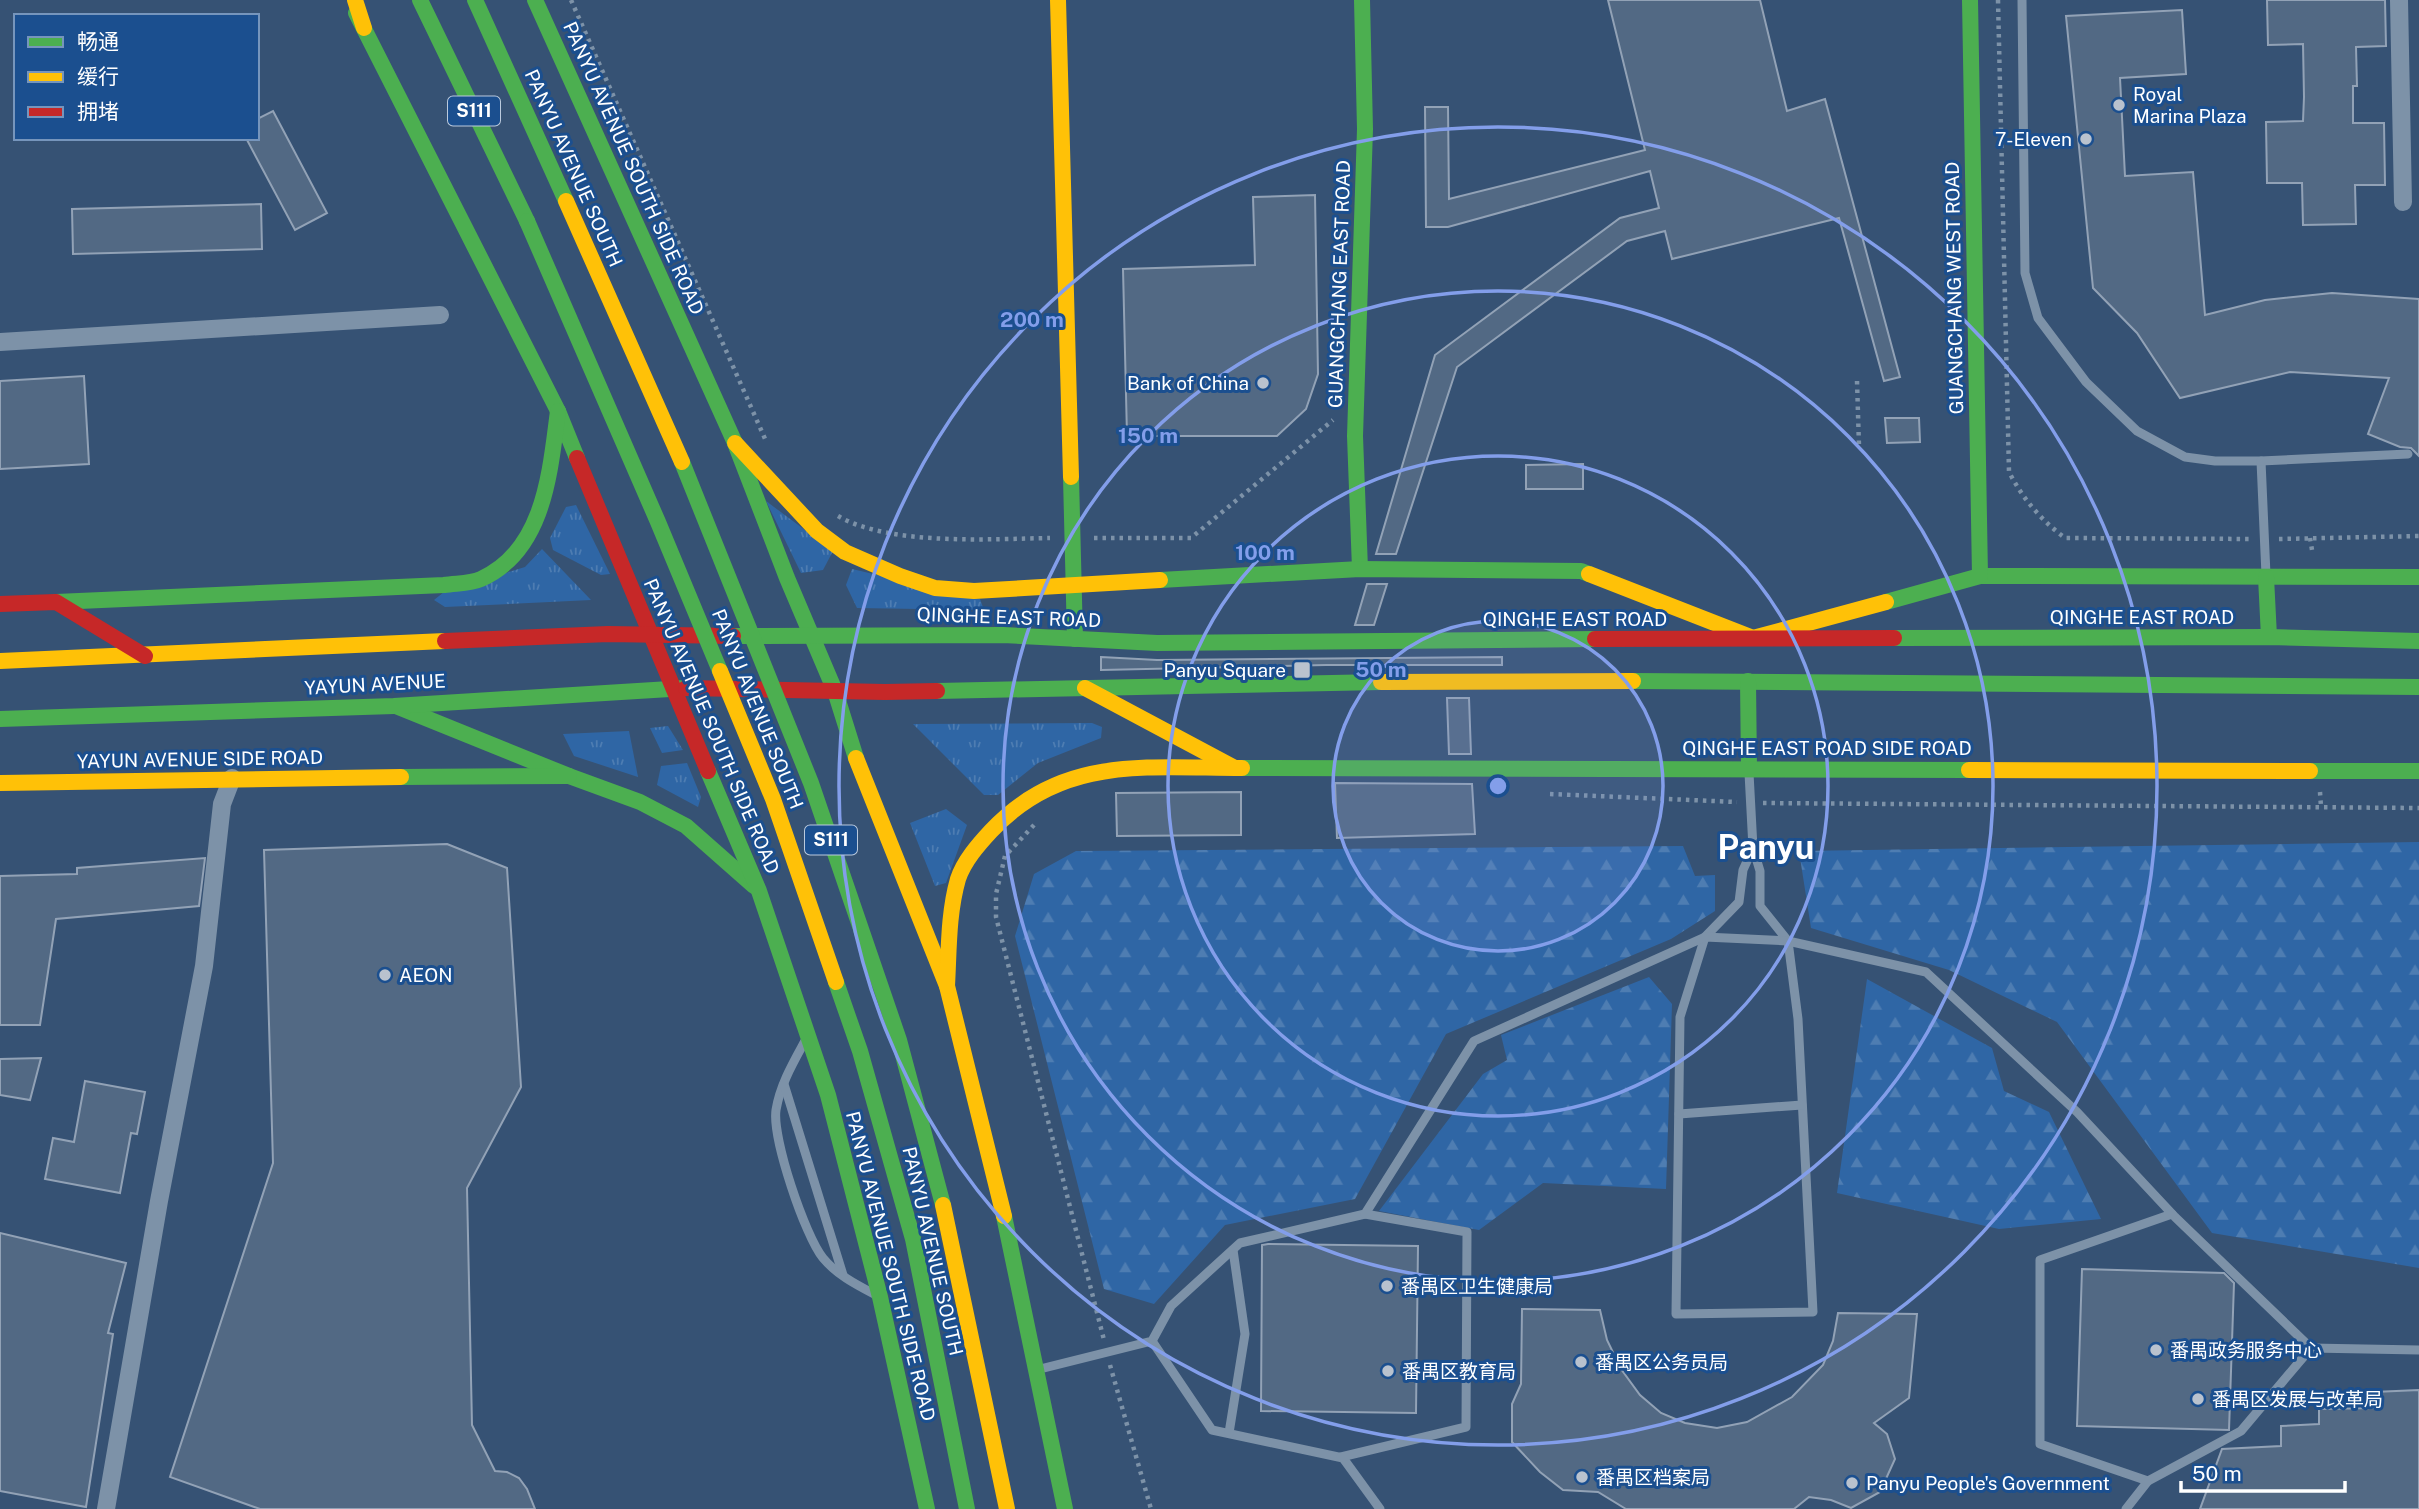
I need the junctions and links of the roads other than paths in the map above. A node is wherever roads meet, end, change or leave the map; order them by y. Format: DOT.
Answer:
graph roads {
  1 [pos="349,0"];
  2 [pos="355,0"];
  3 [pos="421,0"];
  4 [pos="475,0"];
  5 [pos="535,0"];
  6 [pos="1058,0"];
  7 [pos="1362,0"];
  8 [pos="1970,0"];
  9 [pos="2021,0"];
  10 [pos="2399,0"];
  11 [pos="364,28"];
  12 [pos="2403,202"];
  13 [pos="440,315"];
  14 [pos="0,342"];
  15 [pos="558,411"];
  16 [pos="735,443"];
  17 [pos="2408,454"];
  18 [pos="2261,461"];
  19 [pos="1360,569"];
  20 [pos="1980,576"];
  21 [pos="2266,576"];
  22 [pos="2419,577"];
  23 [pos="1074,586"];
  24 [pos="56,602"];
  25 [pos="0,604"];
  26 [pos="652,634"];
  27 [pos="731,636"];
  28 [pos="811,637"];
  29 [pos="1753,638"];
  30 [pos="2269,638"];
  31 [pos="1075,639"];
  32 [pos="2419,641"];
  33 [pos="145,656"];
  34 [pos="0,661"];
  35 [pos="1748,681"];
  36 [pos="1082,687"];
  37 [pos="673,688"];
  38 [pos="2417,688"];
  39 [pos="835,691"];
  40 [pos="394,706"];
  41 [pos="0,719"];
  42 [pos="1235,768"];
  43 [pos="1749,769"];
  44 [pos="2419,771"];
  45 [pos="569,776"];
  46 [pos="232,778"];
  47 [pos="0,783"];
  48 [pos="1753,848"];
  49 [pos="759,891"];
  50 [pos="1705,937"];
  51 [pos="1788,941"];
  52 [pos="947,986"];
  53 [pos="808,1035"];
  54 [pos="783,1082"];
  55 [pos="1802,1105"];
  56 [pos="1679,1114"];
  57 [pos="1365,1214"];
  58 [pos="2172,1214"];
  59 [pos="1233,1250"];
  60 [pos="844,1276"];
  61 [pos="880,1297"];
  62 [pos="1153,1340"];
  63 [pos="2311,1348"];
  64 [pos="2419,1350"];
  65 [pos="1036,1370"];
  66 [pos="1229,1433"];
  67 [pos="1341,1457"];
  68 [pos="2148,1481"];
  69 [pos="106,1509"];
  70 [pos="927,1509"];
  71 [pos="967,1509"];
  72 [pos="1007,1509"];
  73 [pos="1065,1509"];
  74 [pos="1380,1509"];
  75 [pos="2126,1509"];
  1 -- 11 [label="main road, PANYU AVENUE SOUTH SIDE ROAD"];
  2 -- 11 [label="main road"];
  3 -- 71 [label="main road, PANYU AVENUE SOUTH / S111, bridge"];
  4 -- 72 [label="main road, PANYU AVENUE SOUTH / S111, bridge"];
  5 -- 16 [label="main road, PANYU AVENUE SOUTH SIDE ROAD"];
  6 -- 23 [label="main road"];
  7 -- 19 [label="main road, GUANGCHANG EAST ROAD"];
  8 -- 20 [label="main road, GUANGCHANG WEST ROAD"];
  9 -- 18 [label="lane"];
  10 -- 12 [label="street"];
  11 -- 15 [label="main road, PANYU AVENUE SOUTH SIDE ROAD"];
  13 -- 14 [label="street"];
  15 -- 24 [label="main road"];
  15 -- 26 [label="main road, PANYU AVENUE SOUTH SIDE ROAD"];
  16 -- 23 [label="main road"];
  16 -- 28 [label="main road, PANYU AVENUE SOUTH SIDE ROAD"];
  17 -- 18 [label="lane"];
  18 -- 21 [label="lane"];
  19 -- 23 [label="main road"];
  19 -- 29 [label="main road"];
  20 -- 21 [label="main road"];
  20 -- 29 [label="main road"];
  21 -- 22 [label="main road"];
  21 -- 30 [label="main road"];
  23 -- 31 [label="main road"];
  24 -- 25 [label="main road"];
  24 -- 33 [label="main road"];
  26 -- 27 [label="main road, YAYUN AVENUE"];
  26 -- 33 [label="main road, YAYUN AVENUE"];
  26 -- 37 [label="main road, PANYU AVENUE SOUTH SIDE ROAD"];
  27 -- 28 [label="main road, QINGHE EAST ROAD"];
  28 -- 31 [label="main road, QINGHE EAST ROAD"];
  28 -- 39 [label="main road, PANYU AVENUE SOUTH SIDE ROAD"];
  29 -- 30 [label="main road, QINGHE EAST ROAD"];
  29 -- 31 [label="main road, QINGHE EAST ROAD"];
  30 -- 32 [label="main road, QINGHE EAST ROAD"];
  33 -- 34 [label="main road, YAYUN AVENUE"];
  35 -- 36 [label="main road"];
  35 -- 38 [label="main road"];
  35 -- 43 [label="main road"];
  36 -- 39 [label="main road"];
  36 -- 42 [label="main road"];
  37 -- 39 [label="main road, YAYUN AVENUE"];
  37 -- 40 [label="main road, YAYUN AVENUE"];
  37 -- 49 [label="main road, PANYU AVENUE SOUTH SIDE ROAD"];
  39 -- 52 [label="main road, PANYU AVENUE SOUTH SIDE ROAD"];
  40 -- 41 [label="main road, YAYUN AVENUE"];
  40 -- 45 [label="main road"];
  42 -- 43 [label="main road, QINGHE EAST ROAD SIDE ROAD"];
  42 -- 52 [label="main road, QINGHE EAST ROAD SIDE ROAD"];
  43 -- 44 [label="main road, QINGHE EAST ROAD SIDE ROAD"];
  43 -- 48 [label="lane"];
  45 -- 46 [label="main road, YAYUN AVENUE SIDE ROAD"];
  45 -- 49 [label="main road"];
  46 -- 47 [label="main road, YAYUN AVENUE SIDE ROAD"];
  46 -- 69 [label="street"];
  48 -- 50 [label="lane"];
  48 -- 51 [label="lane"];
  49 -- 53 [label="main road, PANYU AVENUE SOUTH SIDE ROAD"];
  50 -- 51 [label="lane"];
  50 -- 56 [label="lane"];
  50 -- 57 [label="lane"];
  51 -- 55 [label="lane"];
  51 -- 58 [label="lane"];
  52 -- 65 [label="main road, PANYU AVENUE SOUTH SIDE ROAD"];
  53 -- 54 [label="lane"];
  53 -- 61 [label="main road, PANYU AVENUE SOUTH SIDE ROAD"];
  54 -- 60 [label="lane"];
  54 -- 60 [label="lane"];
  55 -- 56 [label="lane"];
  55 -- 56 [label="lane"];
  57 -- 59 [label="lane"];
  57 -- 67 [label="lane"];
  58 -- 63 [label="lane"];
  58 -- 68 [label="lane"];
  59 -- 62 [label="lane"];
  59 -- 66 [label="lane"];
  60 -- 61 [label="lane"];
  61 -- 70 [label="main road, PANYU AVENUE SOUTH SIDE ROAD"];
  62 -- 65 [label="lane"];
  62 -- 66 [label="lane"];
  63 -- 64 [label="lane"];
  63 -- 68 [label="lane"];
  65 -- 73 [label="main road, PANYU AVENUE SOUTH SIDE ROAD"];
  66 -- 67 [label="lane"];
  67 -- 74 [label="lane"];
  68 -- 75 [label="lane"];
}
